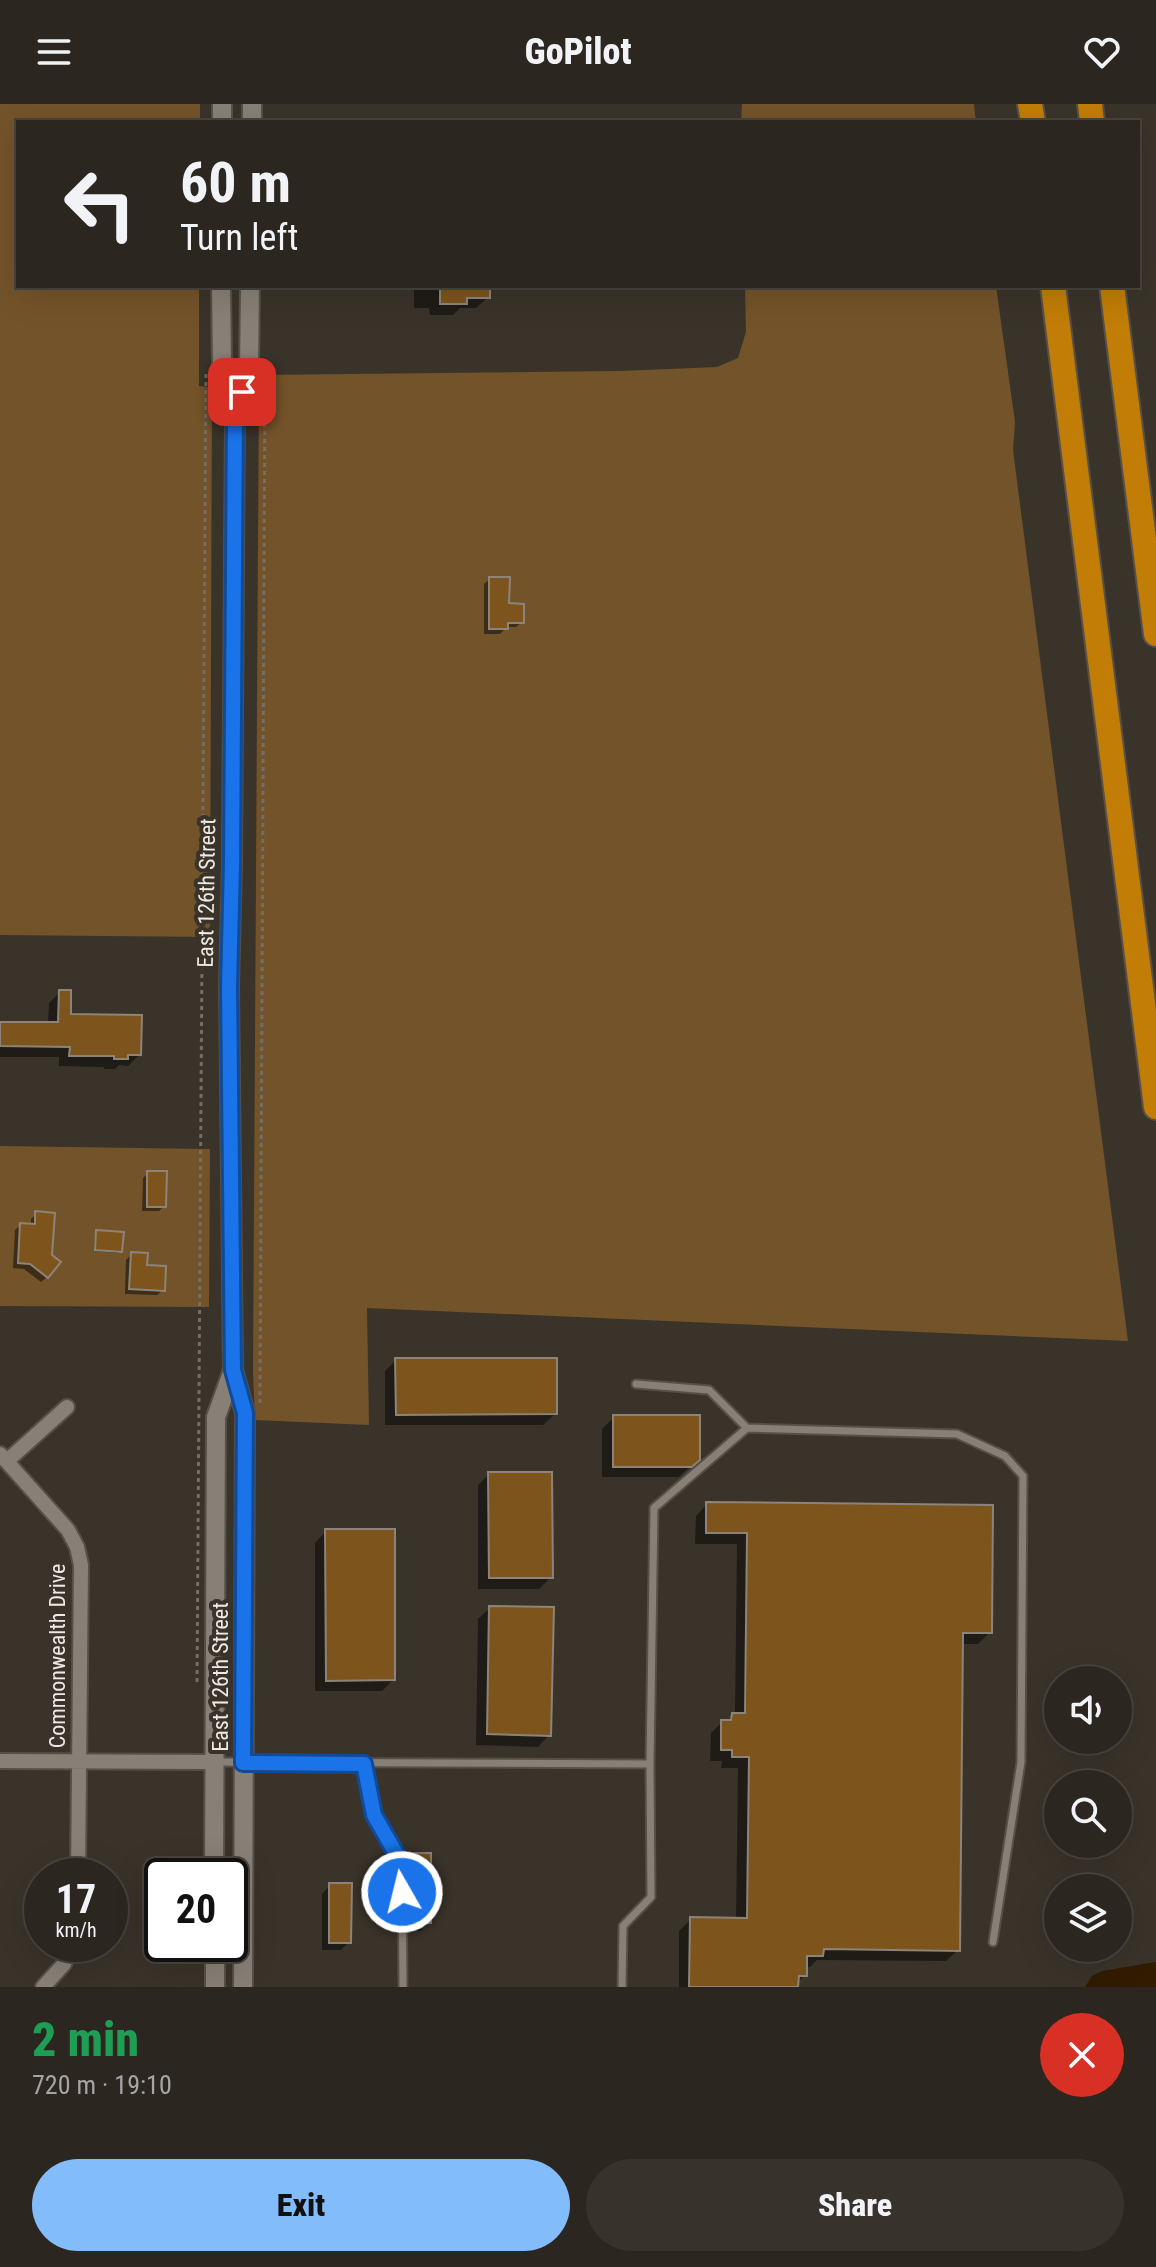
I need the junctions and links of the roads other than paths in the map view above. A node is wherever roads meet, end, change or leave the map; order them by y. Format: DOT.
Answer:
graph roads {
  1 [pos="221,288"];
  2 [pos="250,288"];
  3 [pos="1053,288"];
  4 [pos="1112,288"];
  5 [pos="235,416"];
  6 [pos="1156,634"];
  7 [pos="1154,1080"];
  8 [pos="1156,1107"];
  9 [pos="233,1370"];
  10 [pos="636,1384"];
  11 [pos="67,1407"];
  12 [pos="747,1428"];
  13 [pos="3,1457"];
  14 [pos="0,1761"];
  15 [pos="80,1761"];
  16 [pos="214,1762"];
  17 [pos="243,1763"];
  18 [pos="364,1764"];
  19 [pos="650,1764"];
  20 [pos="78,1858"];
  21 [pos="214,1858"];
  22 [pos="993,1942"];
  23 [pos="65,1962"];
  24 [pos="215,1962"];
  25 [pos="43,1987"];
  26 [pos="215,1987"];
  27 [pos="243,1987"];
  28 [pos="403,1987"];
  29 [pos="622,1987"];
  1 -- 5 [label="main road, East 126th Street"];
  2 -- 5 [label="main road, East 126th Street"];
  3 -- 7 [label="highway"];
  4 -- 6 [label="highway"];
  5 -- 9 [label="main road, East 126th Street"];
  7 -- 8 [label="highway"];
  9 -- 16 [label="main road, East 126th Street"];
  9 -- 17 [label="main road, East 126th Street"];
  10 -- 12 [label="lane"];
  11 -- 13 [label="street"];
  12 -- 19 [label="lane"];
  12 -- 22 [label="lane"];
  13 -- 15 [label="street, Commonwealth Drive"];
  14 -- 15 [label="street"];
  15 -- 16 [label="street"];
  15 -- 20 [label="street, Commonwealth Drive"];
  16 -- 17 [label="lane"];
  16 -- 21 [label="main road, East 126th Street"];
  17 -- 18 [label="lane"];
  17 -- 27 [label="main road, East 126th Street"];
  18 -- 19 [label="lane"];
  18 -- 28 [label="lane"];
  19 -- 29 [label="lane"];
  23 -- 25 [label="street"];
  24 -- 26 [label="main road"];
}
